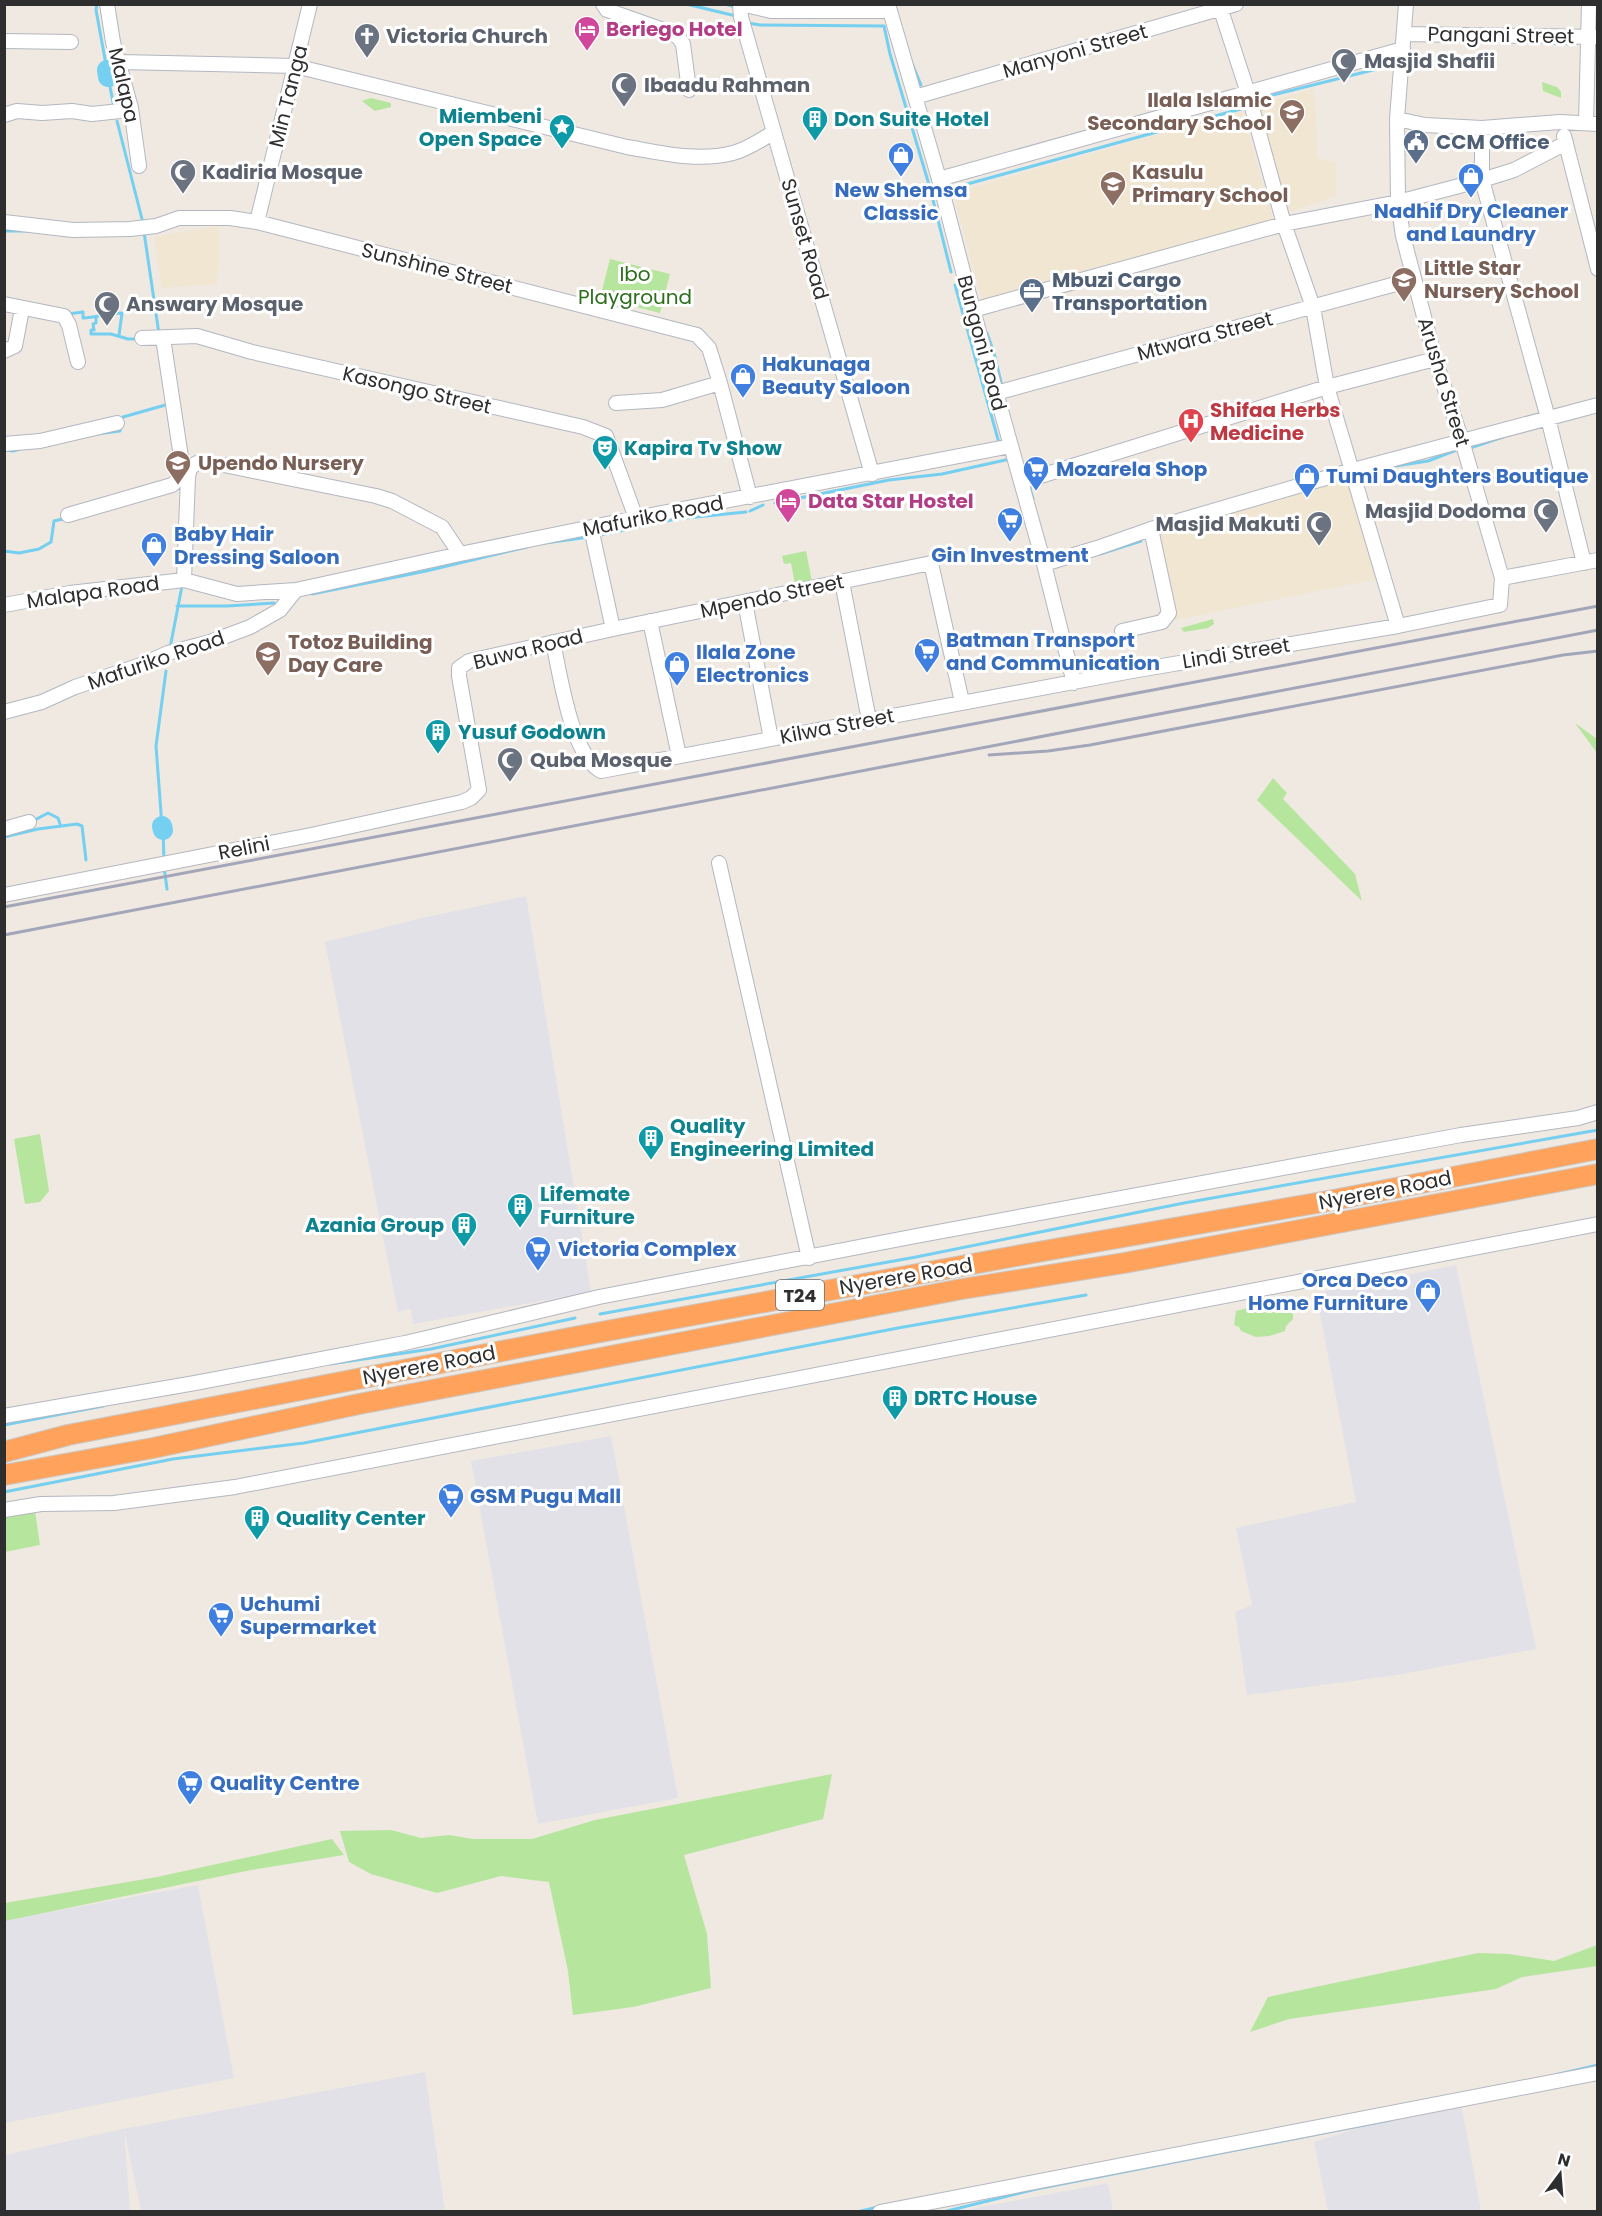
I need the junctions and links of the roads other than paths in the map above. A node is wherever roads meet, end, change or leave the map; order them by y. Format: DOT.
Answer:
graph roads {
  1 [pos="107,4"];
  2 [pos="310,4"];
  3 [pos="603,4"];
  4 [pos="740,4"];
  5 [pos="1236,4"];
  6 [pos="1406,4"];
  7 [pos="1588,4"];
  8 [pos="1219,7"];
  9 [pos="888,8"];
  10 [pos="1404,34"];
  11 [pos="1593,37"];
  12 [pos="4,41"];
  13 [pos="70,42"];
  14 [pos="1403,49"];
  15 [pos="120,62"];
  16 [pos="295,66"];
  17 [pos="689,90"];
  18 [pos="1248,93"];
  19 [pos="915,97"];
  20 [pos="131,108"];
  21 [pos="4,115"];
  22 [pos="1398,119"];
  23 [pos="1560,122"];
  24 [pos="1592,124"];
  25 [pos="1482,128"];
  26 [pos="774,132"];
  27 [pos="1566,143"];
  28 [pos="139,166"];
  29 [pos="939,179"];
  30 [pos="1482,180"];
  31 [pos="1398,202"];
  32 [pos="4,222"];
  33 [pos="257,222"];
  34 [pos="1284,224"];
  35 [pos="1598,269"];
  36 [pos="1414,279"];
  37 [pos="4,304"];
  38 [pos="1313,307"];
  39 [pos="22,309"];
  40 [pos="973,310"];
  41 [pos="142,338"];
  42 [pos="163,338"];
  43 [pos="4,351"];
  44 [pos="1435,359"];
  45 [pos="78,362"];
  46 [pos="720,383"];
  47 [pos="1327,387"];
  48 [pos="996,393"];
  49 [pos="616,403"];
  50 [pos="1598,405"];
  51 [pos="1548,418"];
  52 [pos="117,423"];
  53 [pos="1462,441"];
  54 [pos="4,444"];
  55 [pos="1011,446"];
  56 [pos="1353,470"];
  57 [pos="872,474"];
  58 [pos="1021,482"];
  59 [pos="750,497"];
  60 [pos="68,515"];
  61 [pos="636,518"];
  62 [pos="591,528"];
  63 [pos="1151,530"];
  64 [pos="460,554"];
  65 [pos="1591,561"];
  66 [pos="1044,564"];
  67 [pos="1502,578"];
  68 [pos="183,580"];
  69 [pos="842,582"];
  70 [pos="296,590"];
  71 [pos="745,602"];
  72 [pos="4,605"];
  73 [pos="650,621"];
  74 [pos="1398,626"];
  75 [pos="613,629"];
  76 [pos="1122,632"];
  77 [pos="553,642"];
  78 [pos="1074,683"];
  79 [pos="962,702"];
  80 [pos="4,712"];
  81 [pos="869,720"];
  82 [pos="771,739"];
  83 [pos="679,756"];
  84 [pos="478,790"];
  85 [pos="29,822"];
  86 [pos="4,828"];
  87 [pos="719,863"];
  88 [pos="4,894"];
  89 [pos="1598,1112"];
  90 [pos="1598,1149"];
  91 [pos="1598,1174"];
  92 [pos="1598,1224"];
  93 [pos="809,1258"];
  94 [pos="4,1416"];
  95 [pos="4,1452"];
  96 [pos="4,1475"];
  97 [pos="4,1510"];
  98 [pos="1598,2073"];
  99 [pos="880,2211"];
  1 -- 15 [label="street, Malapa"];
  2 -- 16 [label="street, Min Tanga"];
  3 -- 17 [label="street"];
  4 -- 9 [label="street"];
  4 -- 26 [label="street, Sunset Road"];
  5 -- 8 [label="street, Manyoni Street"];
  6 -- 10 [label="street, Arusha Street"];
  7 -- 11 [label="street"];
  8 -- 18 [label="street"];
  8 -- 19 [label="street, Manyoni Street"];
  9 -- 19 [label="street, Bungoni Road"];
  10 -- 11 [label="street, Pangani Street"];
  10 -- 14 [label="street, Arusha Street"];
  11 -- 24 [label="street"];
  12 -- 13 [label="street"];
  14 -- 18 [label="street"];
  14 -- 22 [label="street, Arusha Street"];
  15 -- 16 [label="street"];
  15 -- 20 [label="street, Malapa"];
  16 -- 26 [label="street"];
  16 -- 33 [label="street, Min Tanga"];
  18 -- 29 [label="street"];
  18 -- 34 [label="street"];
  19 -- 29 [label="street, Bungoni Road"];
  20 -- 21 [label="street"];
  20 -- 28 [label="street, Malapa"];
  22 -- 25 [label="street"];
  22 -- 31 [label="street, Arusha Street"];
  23 -- 24 [label="street"];
  23 -- 25 [label="street"];
  23 -- 27 [label="street"];
  25 -- 30 [label="street"];
  26 -- 57 [label="street, Sunset Road"];
  27 -- 30 [label="street"];
  27 -- 35 [label="street"];
  29 -- 40 [label="street, Bungoni Road"];
  30 -- 31 [label="street"];
  30 -- 51 [label="street"];
  31 -- 34 [label="street"];
  31 -- 36 [label="street, Arusha Street"];
  32 -- 33 [label="street, Sunshine Street"];
  33 -- 46 [label="street, Sunshine Street"];
  34 -- 38 [label="street"];
  34 -- 40 [label="street"];
  36 -- 38 [label="street, Mtwara Street"];
  36 -- 44 [label="street, Arusha Street"];
  37 -- 39 [label="street"];
  38 -- 47 [label="street"];
  38 -- 48 [label="street, Mtwara Street"];
  39 -- 43 [label="street"];
  39 -- 45 [label="street"];
  40 -- 48 [label="street, Bungoni Road"];
  41 -- 42 [label="street, Kasongo Street"];
  42 -- 60 [label="street"];
  42 -- 61 [label="street, Kasongo Street"];
  44 -- 47 [label="street"];
  44 -- 53 [label="street, Arusha Street"];
  46 -- 49 [label="street"];
  46 -- 59 [label="street, Sunshine Street"];
  47 -- 56 [label="street"];
  47 -- 58 [label="street"];
  48 -- 55 [label="street, Bungoni Road"];
  50 -- 51 [label="street"];
  51 -- 53 [label="street"];
  51 -- 65 [label="street"];
  52 -- 54 [label="street"];
  53 -- 56 [label="street"];
  53 -- 67 [label="street, Arusha Street"];
  55 -- 57 [label="street, Mafuriko Road"];
  55 -- 58 [label="street, Bungoni Road"];
  56 -- 63 [label="street"];
  56 -- 74 [label="street"];
  57 -- 59 [label="street, Mafuriko Road"];
  58 -- 66 [label="street, Bungoni Road"];
  59 -- 61 [label="street, Mafuriko Road"];
  61 -- 62 [label="street, Mafuriko Road"];
  62 -- 64 [label="street, Mafuriko Road"];
  62 -- 75 [label="street"];
  63 -- 66 [label="street"];
  63 -- 76 [label="street"];
  64 -- 68 [label="street"];
  64 -- 70 [label="street, Mafuriko Road"];
  65 -- 67 [label="street"];
  66 -- 78 [label="street, Bungoni Road"];
  67 -- 74 [label="street, Lindi Street"];
  68 -- 70 [label="street, Mafuriko Road"];
  68 -- 72 [label="street, Malapa Road"];
  69 -- 71 [label="street, Mpendo Street"];
  69 -- 79 [label="street, Mpendo Street"];
  69 -- 81 [label="street"];
  70 -- 80 [label="street, Mafuriko Road"];
  71 -- 73 [label="street, Mpendo Street"];
  71 -- 82 [label="street"];
  73 -- 75 [label="street, Mpendo Street"];
  73 -- 83 [label="street"];
  74 -- 78 [label="street, Lindi Street"];
  75 -- 77 [label="street, Buwa Road"];
  77 -- 83 [label="street, Kilwa Street"];
  77 -- 84 [label="street, Buwa Road"];
  78 -- 79 [label="street, Kilwa Street"];
  79 -- 81 [label="street, Kilwa Street"];
  81 -- 82 [label="street, Kilwa Street"];
  82 -- 83 [label="street, Kilwa Street"];
  84 -- 88 [label="street, Relini"];
  85 -- 86 [label="street"];
  87 -- 93 [label="street"];
  89 -- 93 [label="street"];
  90 -- 95 [label="highway, Nyerere Road / T24"];
  91 -- 96 [label="highway, Nyerere Road / T24"];
  92 -- 97 [label="street"];
  93 -- 94 [label="street"];
  98 -- 99 [label="street"];
}
